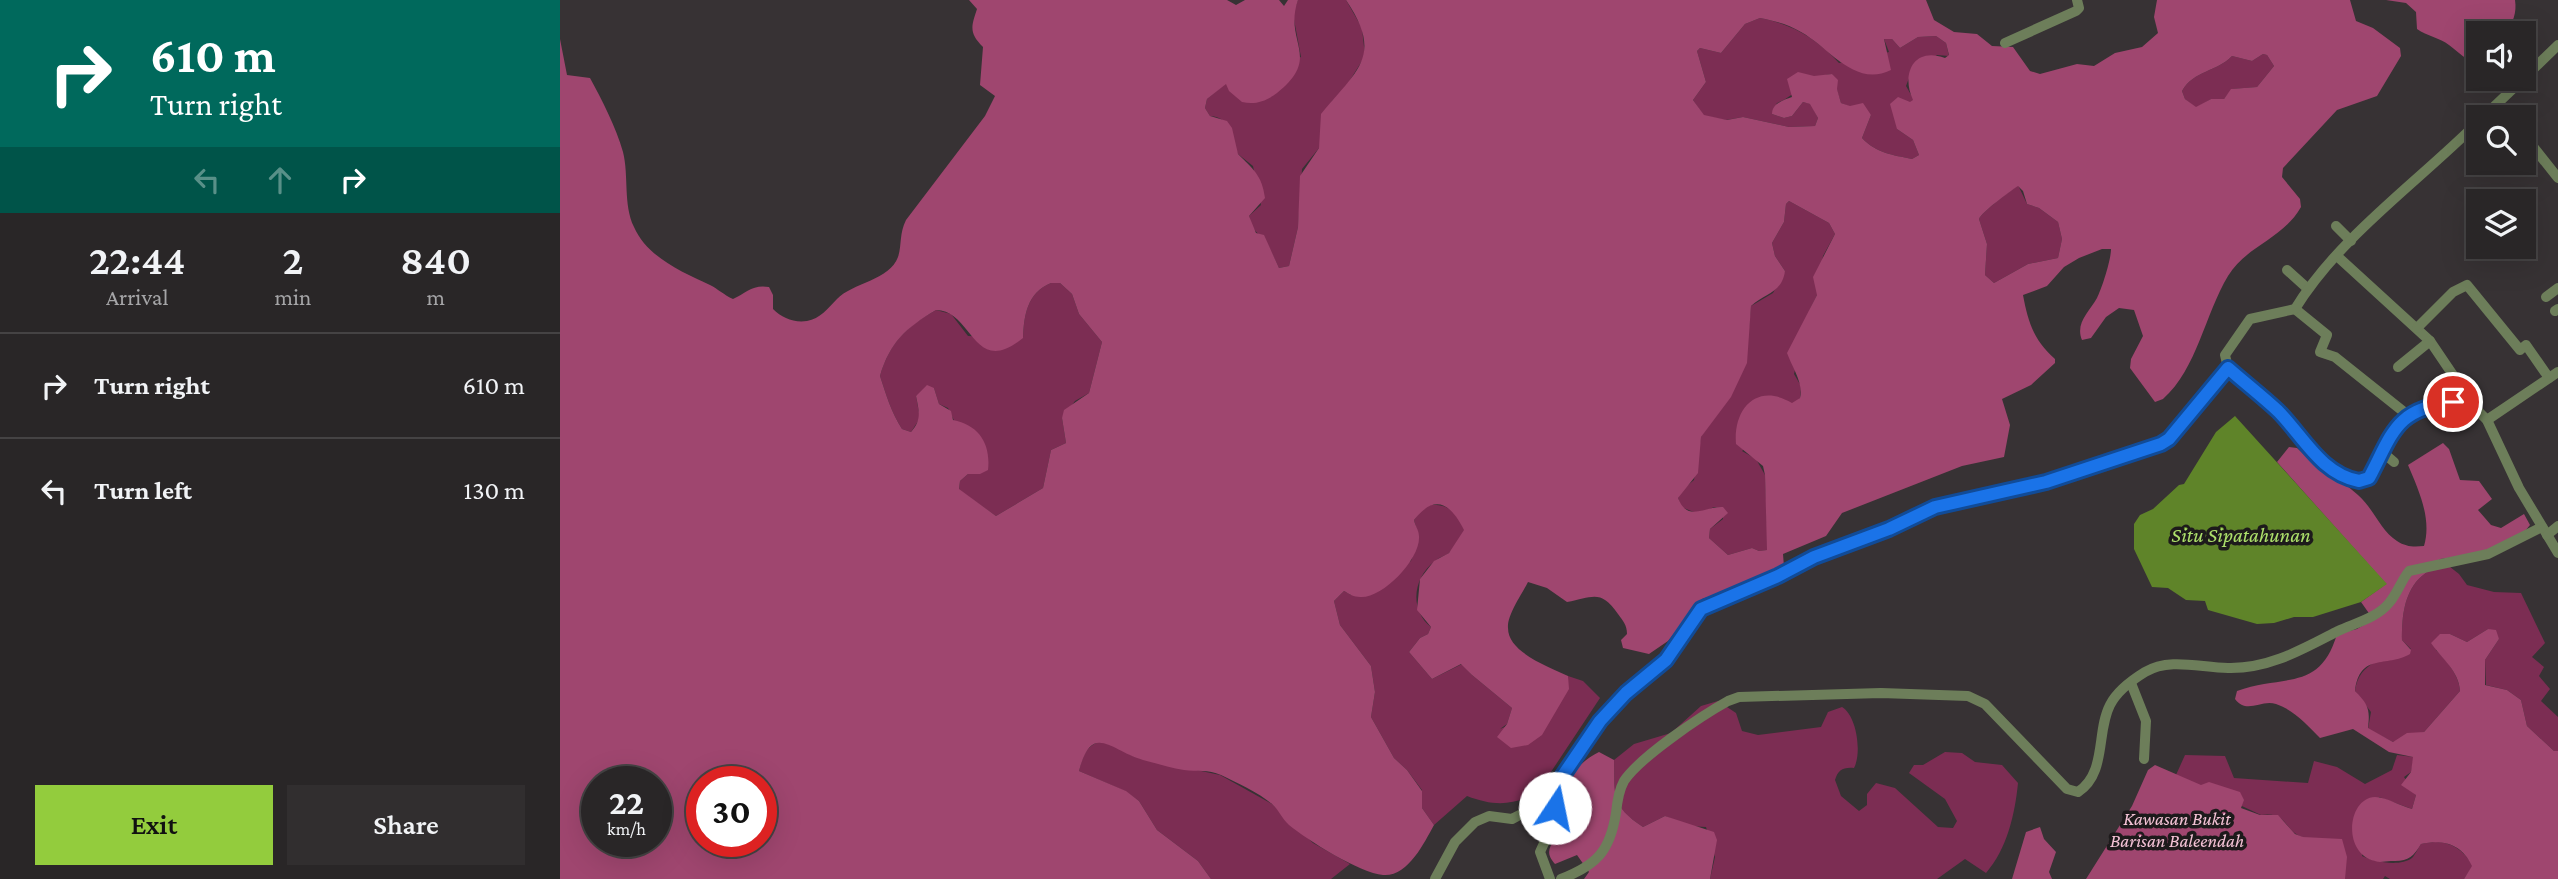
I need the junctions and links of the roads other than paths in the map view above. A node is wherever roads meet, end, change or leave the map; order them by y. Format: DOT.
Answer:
graph roads {
  1 [pos="2077,0"];
  2 [pos="2005,43"];
  3 [pos="2558,45"];
  4 [pos="2536,66"];
  5 [pos="2510,91"];
  6 [pos="2495,105"];
  7 [pos="2466,133"];
  8 [pos="2536,150"];
  9 [pos="2558,178"];
  10 [pos="2336,226"];
  11 [pos="2351,241"];
  12 [pos="2337,256"];
  13 [pos="2287,270"];
  14 [pos="2307,288"];
  15 [pos="2558,288"];
  16 [pos="2546,297"];
  17 [pos="2295,309"];
  18 [pos="2417,328"];
  19 [pos="2430,341"];
  20 [pos="2398,367"];
  21 [pos="2228,368"];
  22 [pos="2554,375"];
  23 [pos="2476,409"];
  24 [pos="2409,416"];
  25 [pos="2487,420"];
  26 [pos="2381,452"];
  27 [pos="2395,462"];
  28 [pos="2558,526"];
  29 [pos="2544,531"];
  30 [pos="2558,553"];
  31 [pos="2131,683"];
  32 [pos="2144,760"];
  33 [pos="1551,793"];
  34 [pos="1435,879"];
  35 [pos="1550,879"];
  36 [pos="1561,879"];
  1 -- 2 [label="street"];
  3 -- 4 [label="street"];
  5 -- 6 [label="street"];
  7 -- 11 [label="street"];
  8 -- 9 [label="street"];
  10 -- 11 [label="street"];
  11 -- 12 [label="street"];
  12 -- 14 [label="street"];
  12 -- 18 [label="street"];
  13 -- 14 [label="street"];
  14 -- 17 [label="street"];
  15 -- 16 [label="street"];
  17 -- 21 [label="street"];
  17 -- 24 [label="street"];
  18 -- 19 [label="street"];
  18 -- 22 [label="street"];
  19 -- 20 [label="street"];
  19 -- 23 [label="street"];
  21 -- 26 [label="street"];
  21 -- 33 [label="street"];
  22 -- 25 [label="street"];
  23 -- 24 [label="street"];
  23 -- 25 [label="street"];
  24 -- 26 [label="street"];
  25 -- 29 [label="street"];
  26 -- 27 [label="street"];
  28 -- 29 [label="street"];
  29 -- 30 [label="street"];
  29 -- 31 [label="street"];
  31 -- 32 [label="street"];
  31 -- 36 [label="street"];
  33 -- 34 [label="street"];
  33 -- 35 [label="street"];
}
